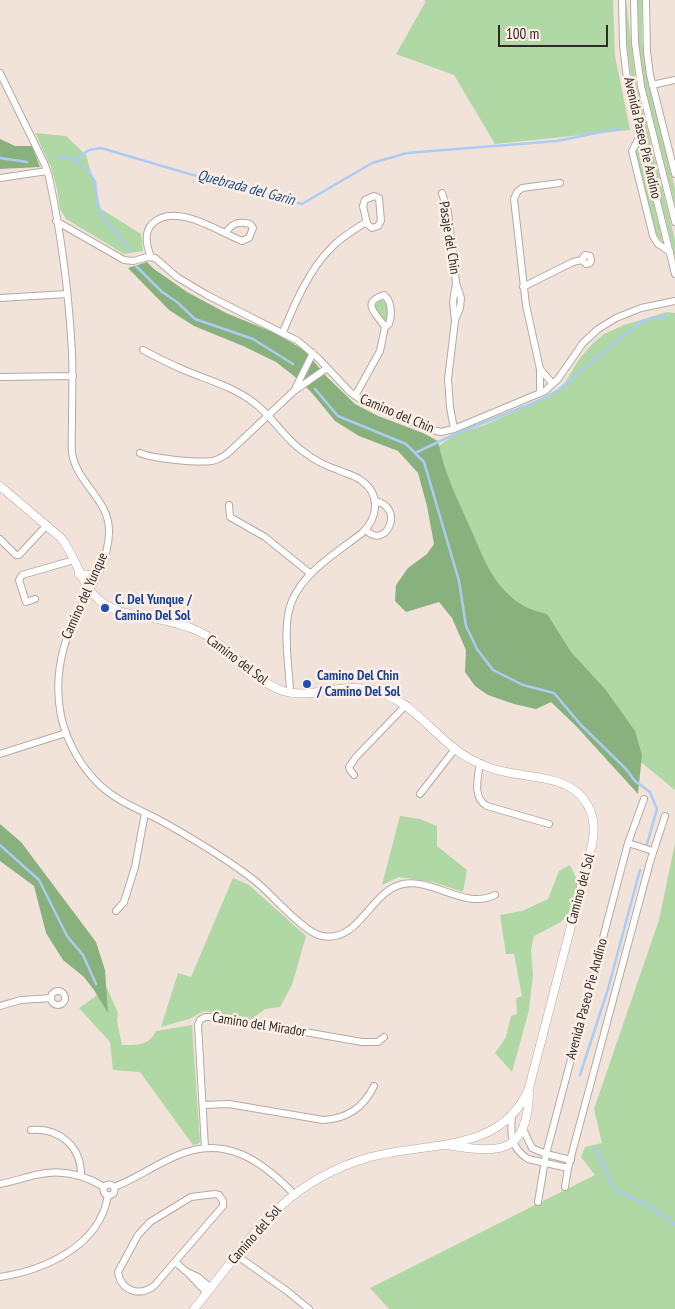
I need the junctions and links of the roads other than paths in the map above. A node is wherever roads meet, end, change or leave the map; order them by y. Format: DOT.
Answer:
graph roads {
  1 [pos="622,0"];
  2 [pos="634,0"];
  3 [pos="646,0"];
  4 [pos="0,73"];
  5 [pos="675,80"];
  6 [pos="652,85"];
  7 [pos="641,134"];
  8 [pos="673,159"];
  9 [pos="47,171"];
  10 [pos="675,174"];
  11 [pos="0,178"];
  12 [pos="560,184"];
  13 [pos="442,193"];
  14 [pos="56,221"];
  15 [pos="366,222"];
  16 [pos="675,222"];
  17 [pos="226,232"];
  18 [pos="670,252"];
  19 [pos="151,257"];
  20 [pos="582,260"];
  21 [pos="675,274"];
  22 [pos="523,286"];
  23 [pos="67,294"];
  24 [pos="0,298"];
  25 [pos="675,301"];
  26 [pos="386,327"];
  27 [pos="283,332"];
  28 [pos="143,350"];
  29 [pos="313,353"];
  30 [pos="327,368"];
  31 [pos="540,369"];
  32 [pos="72,376"];
  33 [pos="0,377"];
  34 [pos="553,384"];
  35 [pos="294,390"];
  36 [pos="540,393"];
  37 [pos="356,396"];
  38 [pos="267,416"];
  39 [pos="454,429"];
  40 [pos="140,453"];
  41 [pos="0,486"];
  42 [pos="375,501"];
  43 [pos="229,505"];
  44 [pos="47,525"];
  45 [pos="366,530"];
  46 [pos="0,539"];
  47 [pos="74,560"];
  48 [pos="99,572"];
  49 [pos="79,574"];
  50 [pos="310,574"];
  51 [pos="90,591"];
  52 [pos="35,599"];
  53 [pos="290,692"];
  54 [pos="406,705"];
  55 [pos="66,733"];
  56 [pos="455,748"];
  57 [pos="0,754"];
  58 [pos="480,764"];
  59 [pos="354,775"];
  60 [pos="420,794"];
  61 [pos="644,799"];
  62 [pos="145,813"];
  63 [pos="665,816"];
  64 [pos="549,824"];
  65 [pos="628,843"];
  66 [pos="653,851"];
  67 [pos="494,895"];
  68 [pos="116,911"];
  69 [pos="51,998"];
  70 [pos="0,1006"];
  71 [pos="384,1037"];
  72 [pos="374,1086"];
  73 [pos="529,1088"];
  74 [pos="202,1105"];
  75 [pos="512,1116"];
  76 [pos="523,1129"];
  77 [pos="31,1130"];
  78 [pos="512,1142"];
  79 [pos="442,1145"];
  80 [pos="205,1148"];
  81 [pos="546,1154"];
  82 [pos="570,1160"];
  83 [pos="544,1163"];
  84 [pos="568,1168"];
  85 [pos="81,1176"];
  86 [pos="0,1184"];
  87 [pos="104,1187"];
  88 [pos="565,1187"];
  89 [pos="114,1188"];
  90 [pos="294,1194"];
  91 [pos="108,1195"];
  92 [pos="538,1202"];
  93 [pos="236,1255"];
  94 [pos="176,1262"];
  95 [pos="0,1277"];
  96 [pos="209,1291"];
  97 [pos="194,1309"];
  98 [pos="309,1309"];
  1 -- 7 [label="street, Avenida Paseo Pie Andino"];
  2 -- 16 [label="street, Avenida Paseo Pie Andino"];
  3 -- 6 [label="street"];
  4 -- 9 [label="street, Camino del Yunque"];
  5 -- 6 [label="street"];
  6 -- 8 [label="street"];
  7 -- 18 [label="street, Avenida Paseo Pie Andino"];
  7 -- 18 [label="street"];
  8 -- 10 [label="street"];
  9 -- 11 [label="street"];
  9 -- 14 [label="street, Camino del Yunque"];
  12 -- 22 [label="street"];
  13 -- 39 [label="street, Pasaje del Chin"];
  14 -- 19 [label="street"];
  14 -- 23 [label="street, Camino del Yunque"];
  15 -- 15 [label="street"];
  15 -- 27 [label="street"];
  17 -- 19 [label="street"];
  18 -- 21 [label="street, Avenida Paseo Pie Andino"];
  19 -- 27 [label="street, Camino del Chin"];
  20 -- 22 [label="street"];
  22 -- 31 [label="street"];
  23 -- 24 [label="street"];
  23 -- 32 [label="street, Camino del Yunque"];
  25 -- 34 [label="street, Camino del Chin"];
  26 -- 26 [label="street"];
  26 -- 37 [label="street"];
  27 -- 29 [label="street, Camino del Chin"];
  28 -- 38 [label="street"];
  29 -- 30 [label="street, Camino del Chin"];
  29 -- 35 [label="street"];
  30 -- 35 [label="street"];
  30 -- 37 [label="street, Camino del Chin"];
  31 -- 34 [label="street"];
  31 -- 36 [label="street"];
  32 -- 33 [label="street"];
  32 -- 48 [label="street, Camino del Yunque"];
  34 -- 36 [label="street, Camino del Chin"];
  35 -- 38 [label="street"];
  36 -- 39 [label="street, Camino del Chin"];
  37 -- 39 [label="street, Camino del Chin"];
  38 -- 40 [label="street"];
  38 -- 42 [label="street"];
  41 -- 44 [label="street, Camino del Sol"];
  42 -- 45 [label="street"];
  42 -- 45 [label="street"];
  43 -- 50 [label="street"];
  44 -- 46 [label="street"];
  44 -- 47 [label="street, Camino del Sol"];
  45 -- 50 [label="street"];
  47 -- 49 [label="street, Camino del Sol"];
  47 -- 52 [label="street"];
  48 -- 49 [label="street"];
  48 -- 51 [label="street, Camino del Yunque"];
  49 -- 51 [label="street, Camino del Sol"];
  50 -- 53 [label="street"];
  51 -- 53 [label="street, Camino del Sol"];
  51 -- 55 [label="street, Camino del Yunque"];
  53 -- 54 [label="street, Camino del Sol"];
  54 -- 56 [label="street, Camino del Sol"];
  54 -- 59 [label="street"];
  55 -- 57 [label="street"];
  55 -- 62 [label="street, Camino del Yunque"];
  56 -- 58 [label="street, Camino del Sol"];
  56 -- 60 [label="street"];
  58 -- 64 [label="street"];
  58 -- 73 [label="street, Camino del Sol"];
  61 -- 65 [label="street, Avenida Paseo Pie Andino"];
  62 -- 67 [label="street, Camino del Yunque"];
  62 -- 68 [label="street"];
  63 -- 66 [label="street, Avenida Paseo Pie Andino"];
  65 -- 66 [label="street"];
  65 -- 81 [label="street, Avenida Paseo Pie Andino"];
  66 -- 82 [label="street, Avenida Paseo Pie Andino"];
  69 -- 70 [label="street"];
  71 -- 74 [label="street, Camino del Mirador"];
  72 -- 74 [label="street"];
  73 -- 75 [label="street, Camino del Sol"];
  73 -- 76 [label="street, Camino del Sol"];
  74 -- 80 [label="street, Camino del Mirador"];
  75 -- 78 [label="street"];
  75 -- 79 [label="street, Camino del Sol"];
  76 -- 78 [label="street, Camino del Sol"];
  76 -- 81 [label="street"];
  77 -- 85 [label="street"];
  78 -- 79 [label="street, Camino del Sol"];
  78 -- 83 [label="street"];
  79 -- 90 [label="street, Camino del Sol"];
  80 -- 89 [label="street"];
  80 -- 90 [label="street"];
  81 -- 82 [label="street"];
  81 -- 83 [label="street, Avenida Paseo Pie Andino"];
  82 -- 84 [label="street, Avenida Paseo Pie Andino"];
  83 -- 84 [label="street"];
  83 -- 92 [label="street, Avenida Paseo Pie Andino"];
  84 -- 88 [label="street, Avenida Paseo Pie Andino"];
  85 -- 86 [label="street"];
  85 -- 87 [label="street"];
  87 -- 89 [label="street"];
  87 -- 91 [label="street"];
  89 -- 91 [label="street"];
  90 -- 93 [label="street, Camino del Sol"];
  91 -- 95 [label="street"];
  93 -- 96 [label="street, Camino del Sol"];
  93 -- 98 [label="street"];
  94 -- 94 [label="street"];
  94 -- 96 [label="street"];
  96 -- 97 [label="street, Camino del Sol"];
}
